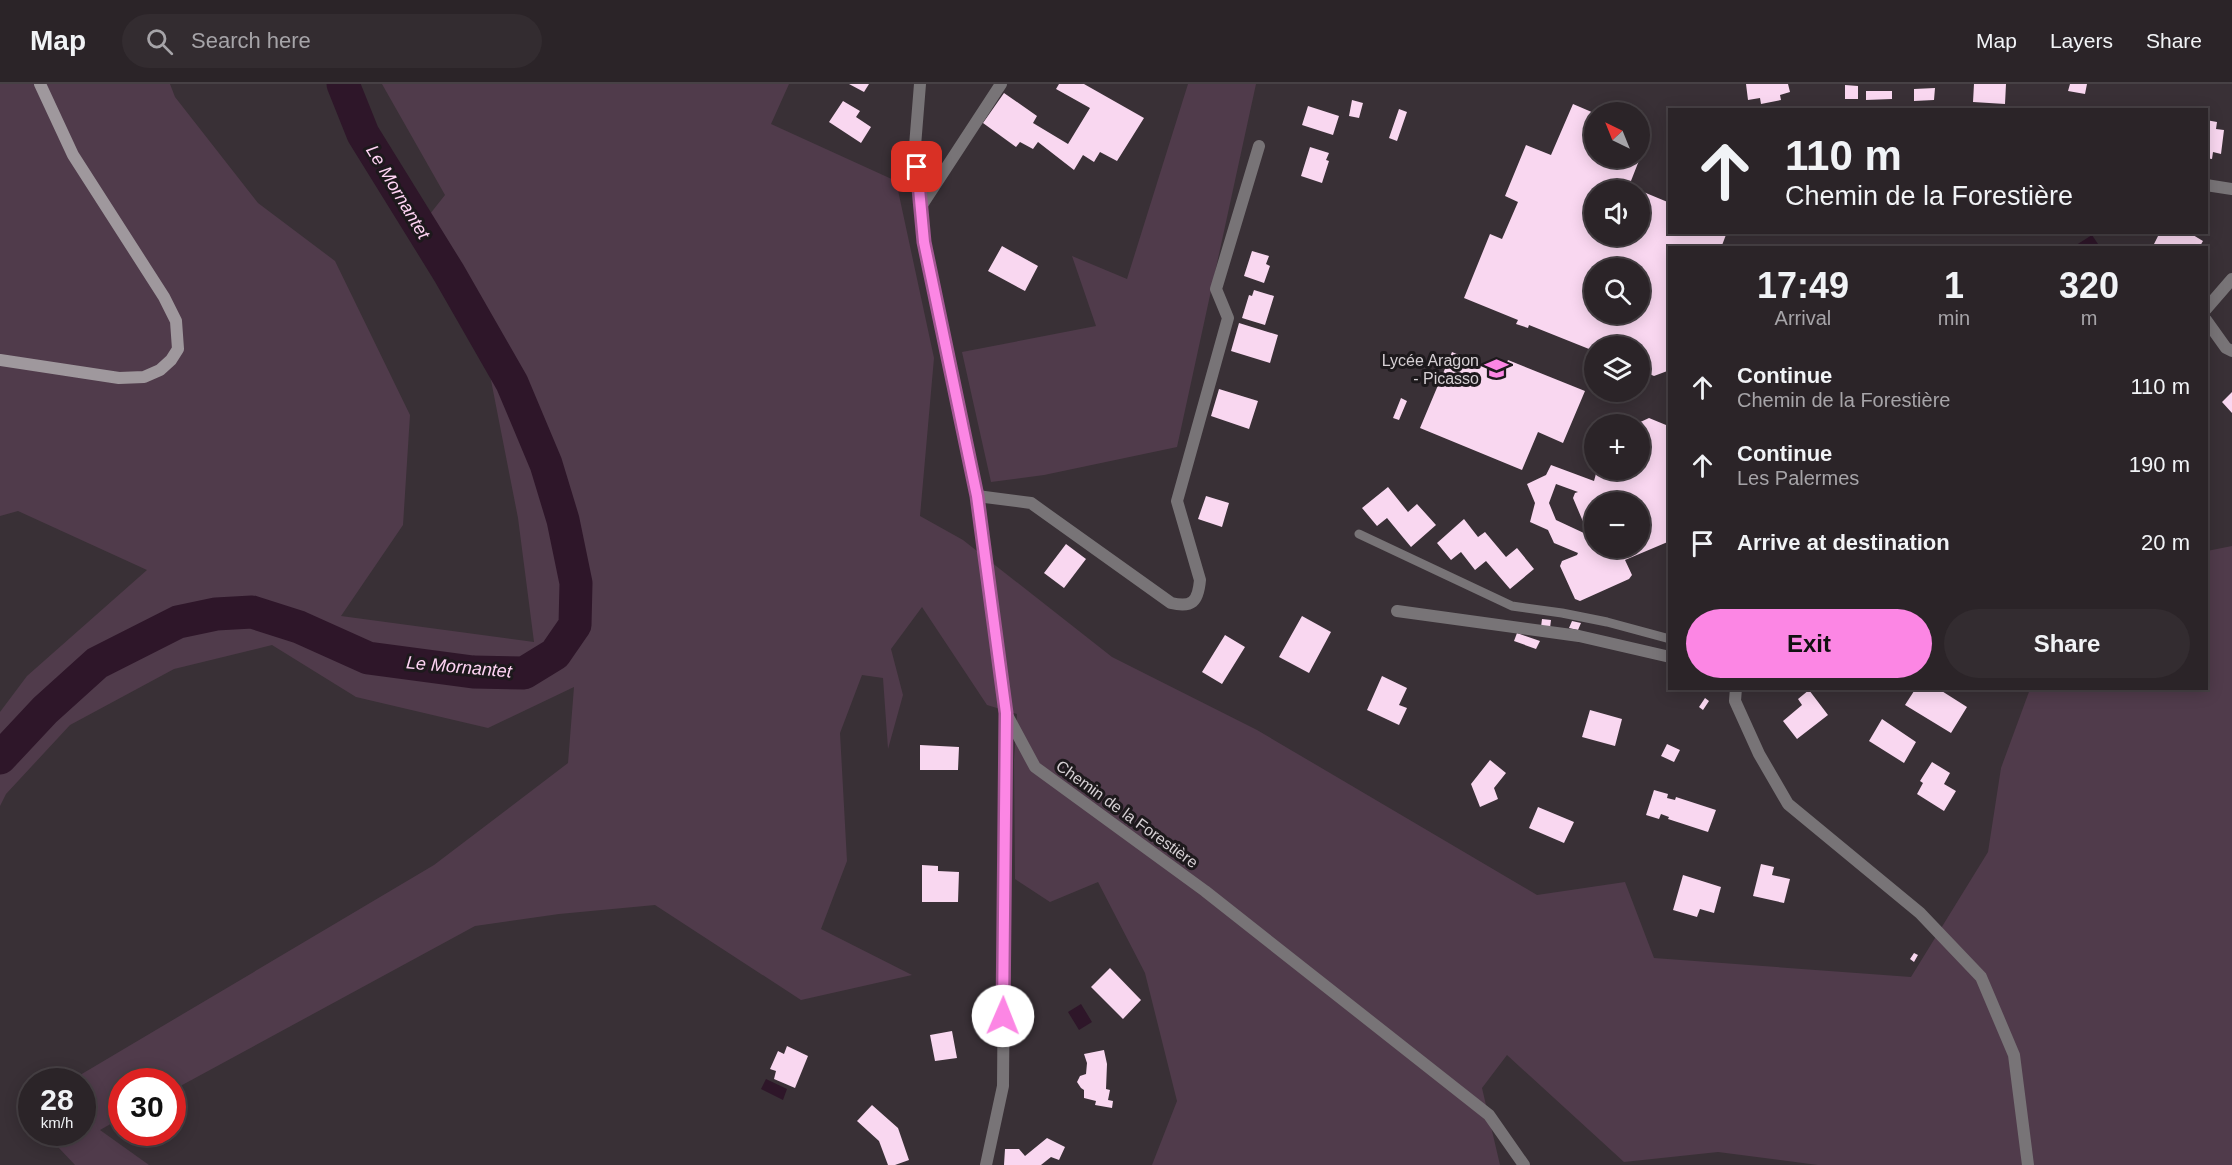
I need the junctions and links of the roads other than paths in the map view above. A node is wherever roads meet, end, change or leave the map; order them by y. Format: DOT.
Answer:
graph roads {
  1 [pos="40,84"];
  2 [pos="920,84"];
  3 [pos="1001,84"];
  4 [pos="1259,146"];
  5 [pos="2208,185"];
  6 [pos="2232,189"];
  7 [pos="920,208"];
  8 [pos="2232,279"];
  9 [pos="2208,307"];
  10 [pos="2208,323"];
  11 [pos="2232,351"];
  12 [pos="0,360"];
  13 [pos="977,496"];
  14 [pos="1359,534"];
  15 [pos="1397,611"];
  16 [pos="1668,638"];
  17 [pos="1668,657"];
  18 [pos="1736,690"];
  19 [pos="1006,713"];
  20 [pos="986,1165"];
  21 [pos="1524,1165"];
  22 [pos="2028,1165"];
  1 -- 12 [label="street"];
  2 -- 7 [label="street, Chemin de la Forestière"];
  3 -- 7 [label="street"];
  4 -- 13 [label="street"];
  5 -- 6 [label="street"];
  7 -- 13 [label="street, Chemin de la Forestière"];
  8 -- 9 [label="street"];
  10 -- 11 [label="street"];
  13 -- 19 [label="street, Chemin de la Forestière"];
  14 -- 16 [label="lane"];
  15 -- 17 [label="street"];
  18 -- 22 [label="street"];
  19 -- 20 [label="street"];
  19 -- 21 [label="street, Chemin de la Forestière"];
}
